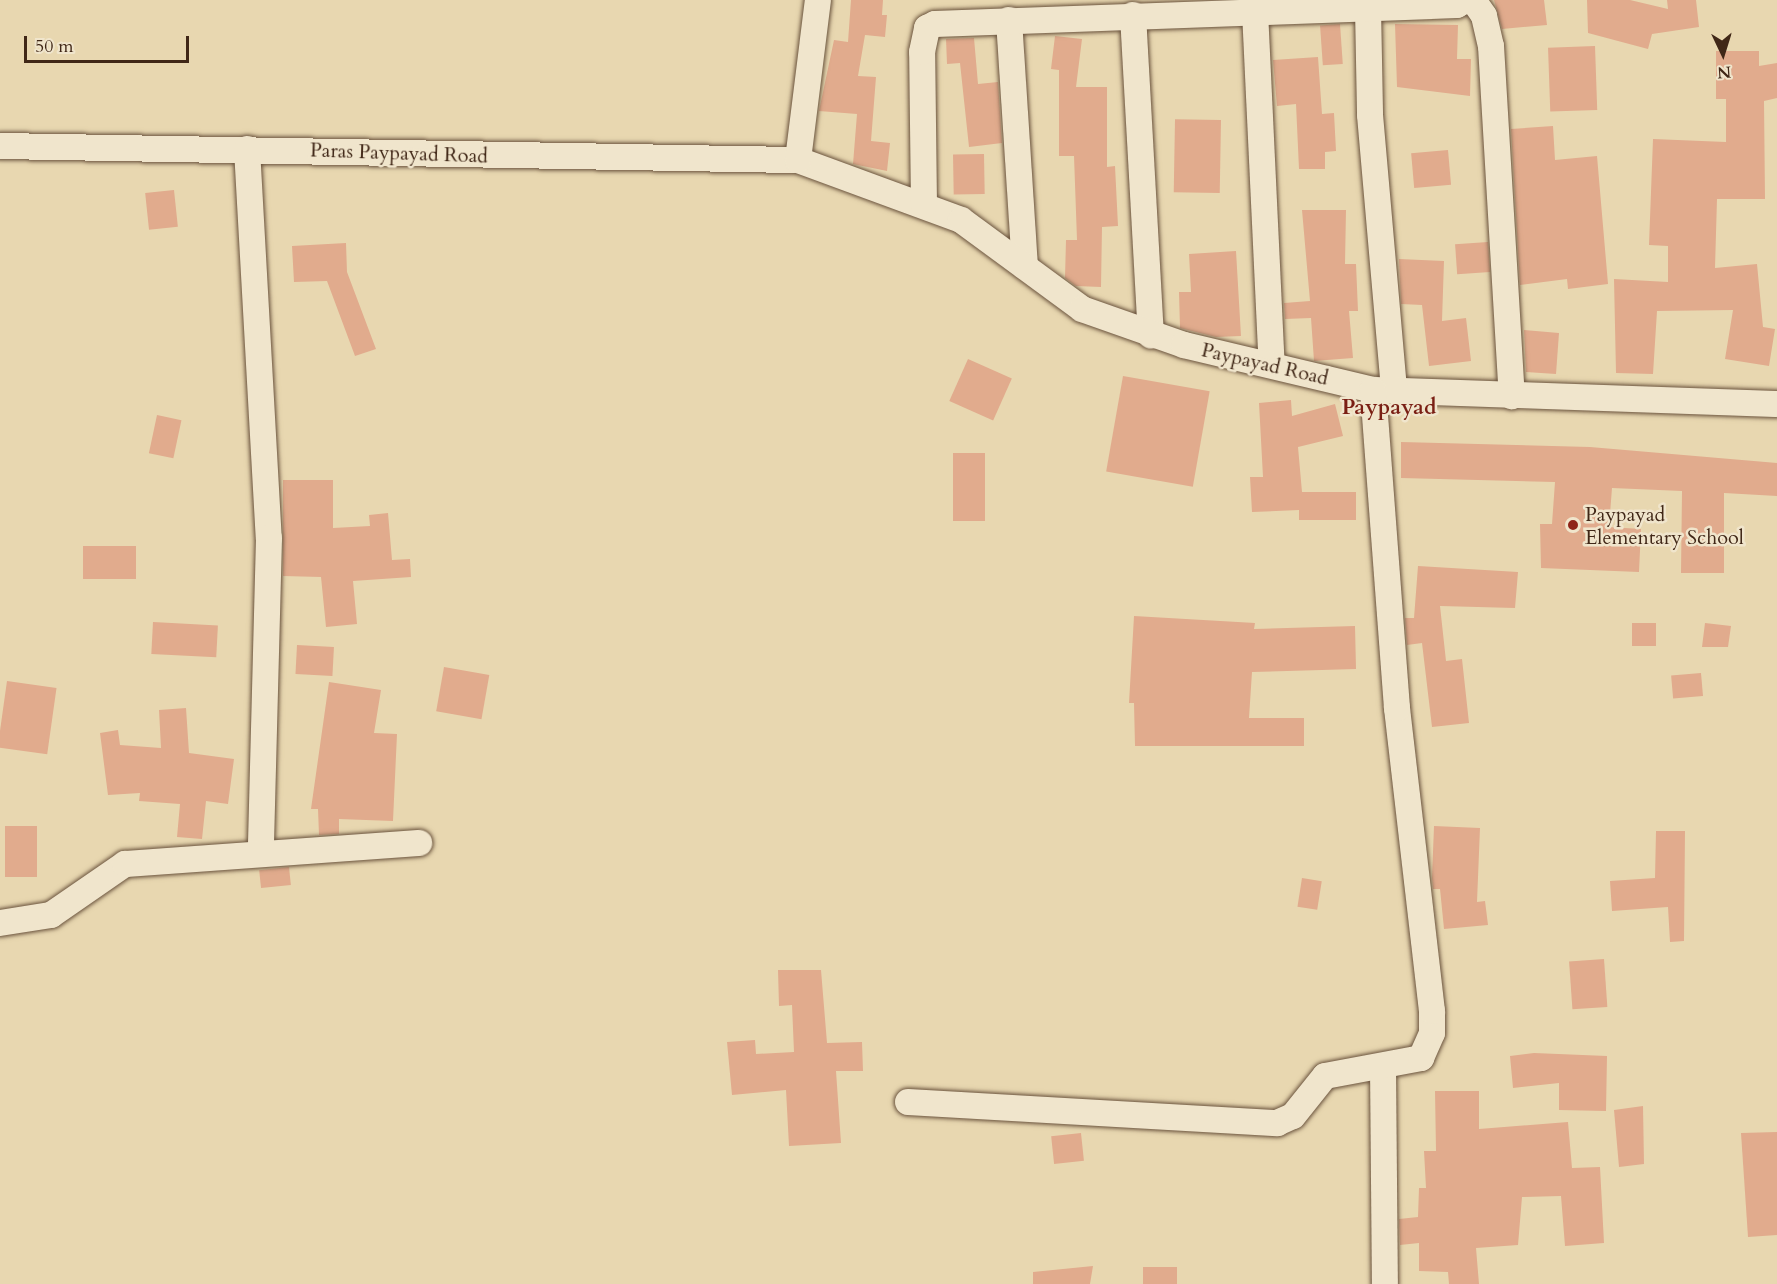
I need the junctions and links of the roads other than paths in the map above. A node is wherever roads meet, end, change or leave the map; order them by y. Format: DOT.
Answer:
graph roads {
  1 [pos="818,0"];
  2 [pos="1466,0"];
  3 [pos="1473,0"];
  4 [pos="1368,8"];
  5 [pos="1255,11"];
  6 [pos="1133,15"];
  7 [pos="1009,20"];
  8 [pos="0,146"];
  9 [pos="247,148"];
  10 [pos="798,160"];
  11 [pos="924,205"];
  12 [pos="1025,266"];
  13 [pos="1151,335"];
  14 [pos="1272,365"];
  15 [pos="1384,390"];
  16 [pos="1512,396"];
  17 [pos="1777,404"];
  18 [pos="419,843"];
  19 [pos="261,854"];
  20 [pos="0,923"];
  21 [pos="1383,1066"];
  22 [pos="908,1102"];
  23 [pos="1385,1284"];
  1 -- 10 [label="street"];
  2 -- 4 [label="street"];
  3 -- 16 [label="street"];
  4 -- 5 [label="street"];
  4 -- 15 [label="street"];
  5 -- 6 [label="street"];
  5 -- 14 [label="street"];
  6 -- 7 [label="street"];
  6 -- 13 [label="street"];
  7 -- 11 [label="street"];
  7 -- 12 [label="street"];
  8 -- 9 [label="street, Paras Paypayad Road"];
  9 -- 10 [label="street, Paras Paypayad Road"];
  9 -- 19 [label="street"];
  10 -- 11 [label="street, Paypayad Road"];
  11 -- 12 [label="street, Paypayad Road"];
  12 -- 13 [label="street, Paypayad Road"];
  13 -- 14 [label="street, Paypayad Road"];
  14 -- 15 [label="street, Paypayad Road"];
  15 -- 16 [label="street, Paypayad Road"];
  15 -- 21 [label="street"];
  16 -- 17 [label="street, Paypayad Road"];
  18 -- 19 [label="street"];
  19 -- 20 [label="street"];
  21 -- 22 [label="street"];
  21 -- 23 [label="street"];
}
